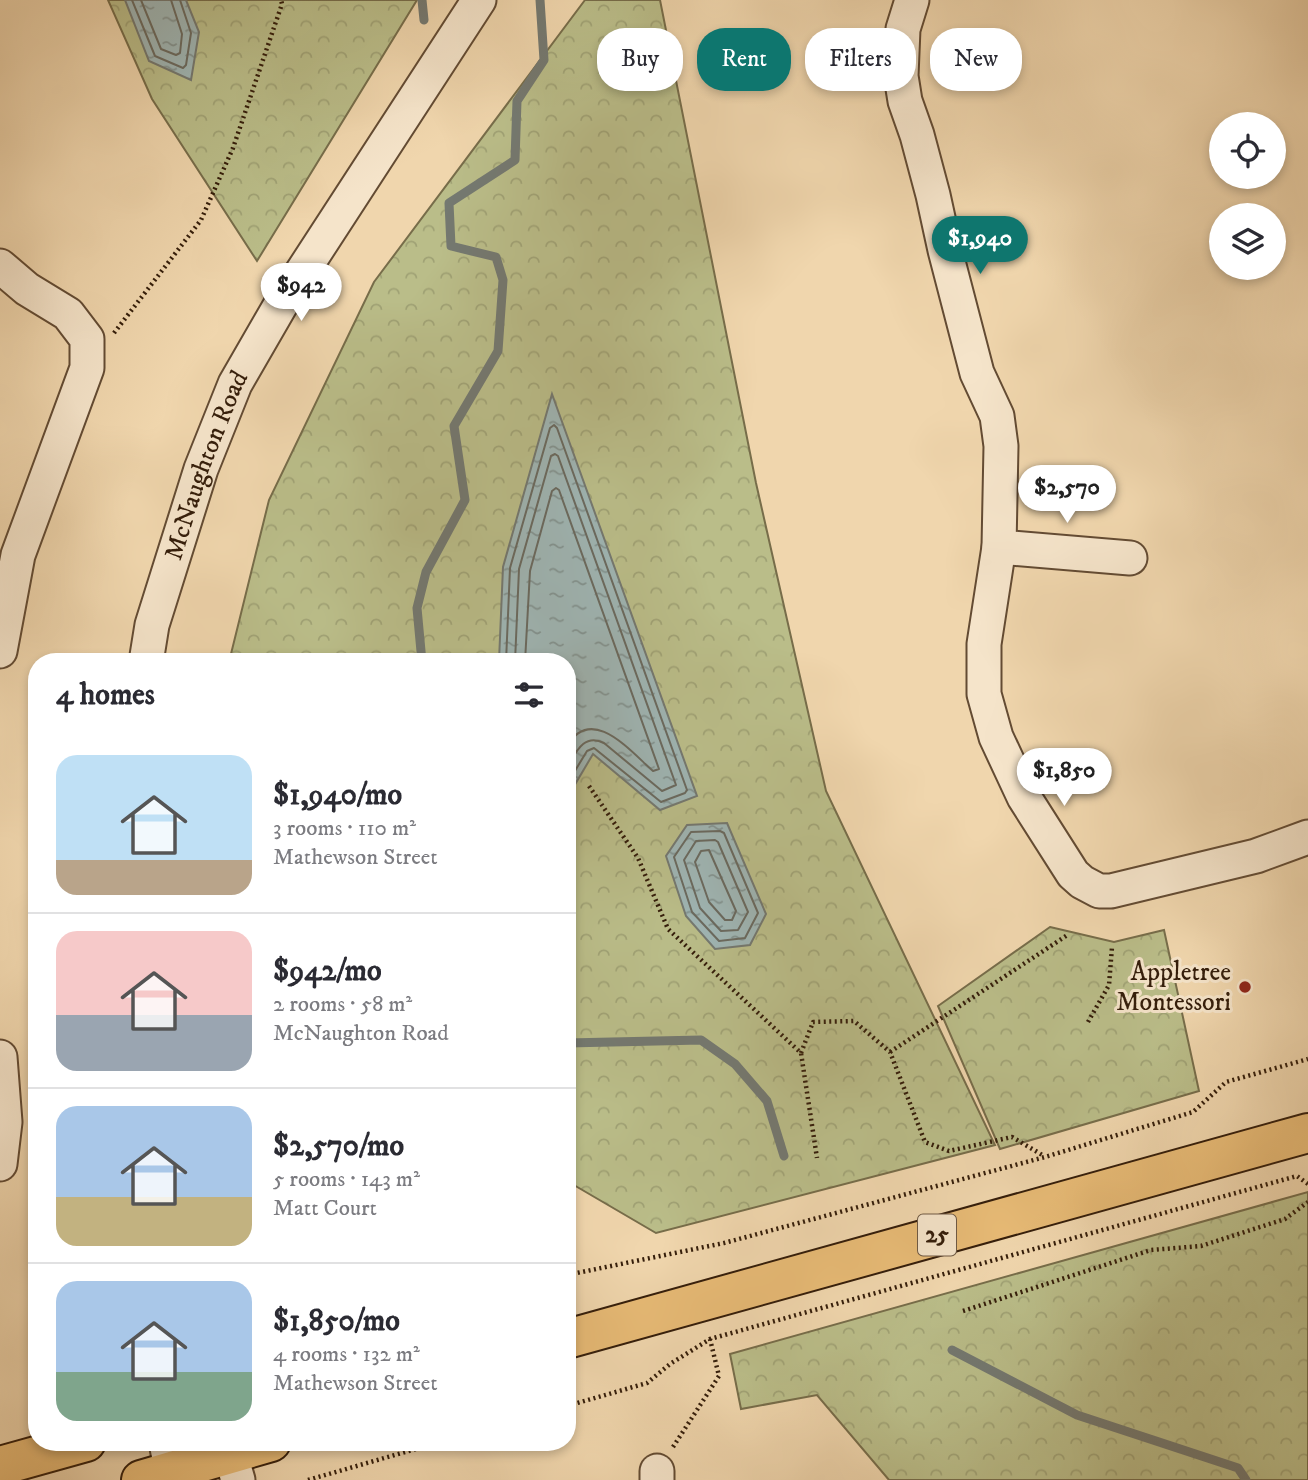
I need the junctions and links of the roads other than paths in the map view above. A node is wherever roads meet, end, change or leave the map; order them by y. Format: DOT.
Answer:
graph roads {
  1 [pos="479,0"];
  2 [pos="912,0"];
  3 [pos="0,266"];
  4 [pos="999,547"];
  5 [pos="1130,558"];
  6 [pos="0,651"];
  7 [pos="147,653"];
  8 [pos="1308,837"];
  9 [pos="0,1057"];
  10 [pos="1308,1133"];
  11 [pos="0,1164"];
  12 [pos="576,1336"];
  13 [pos="54,1451"];
  14 [pos="250,1451"];
  15 [pos="232,1459"];
  16 [pos="0,1466"];
  17 [pos="163,1469"];
  1 -- 7 [label="street, McNaughton Road"];
  2 -- 4 [label="street"];
  3 -- 6 [label="street"];
  4 -- 5 [label="street"];
  4 -- 8 [label="street"];
  9 -- 11 [label="street"];
  10 -- 12 [label="main road, 25"];
  13 -- 16 [label="main road"];
  14 -- 15 [label="main road"];
  15 -- 17 [label="main road"];
}
